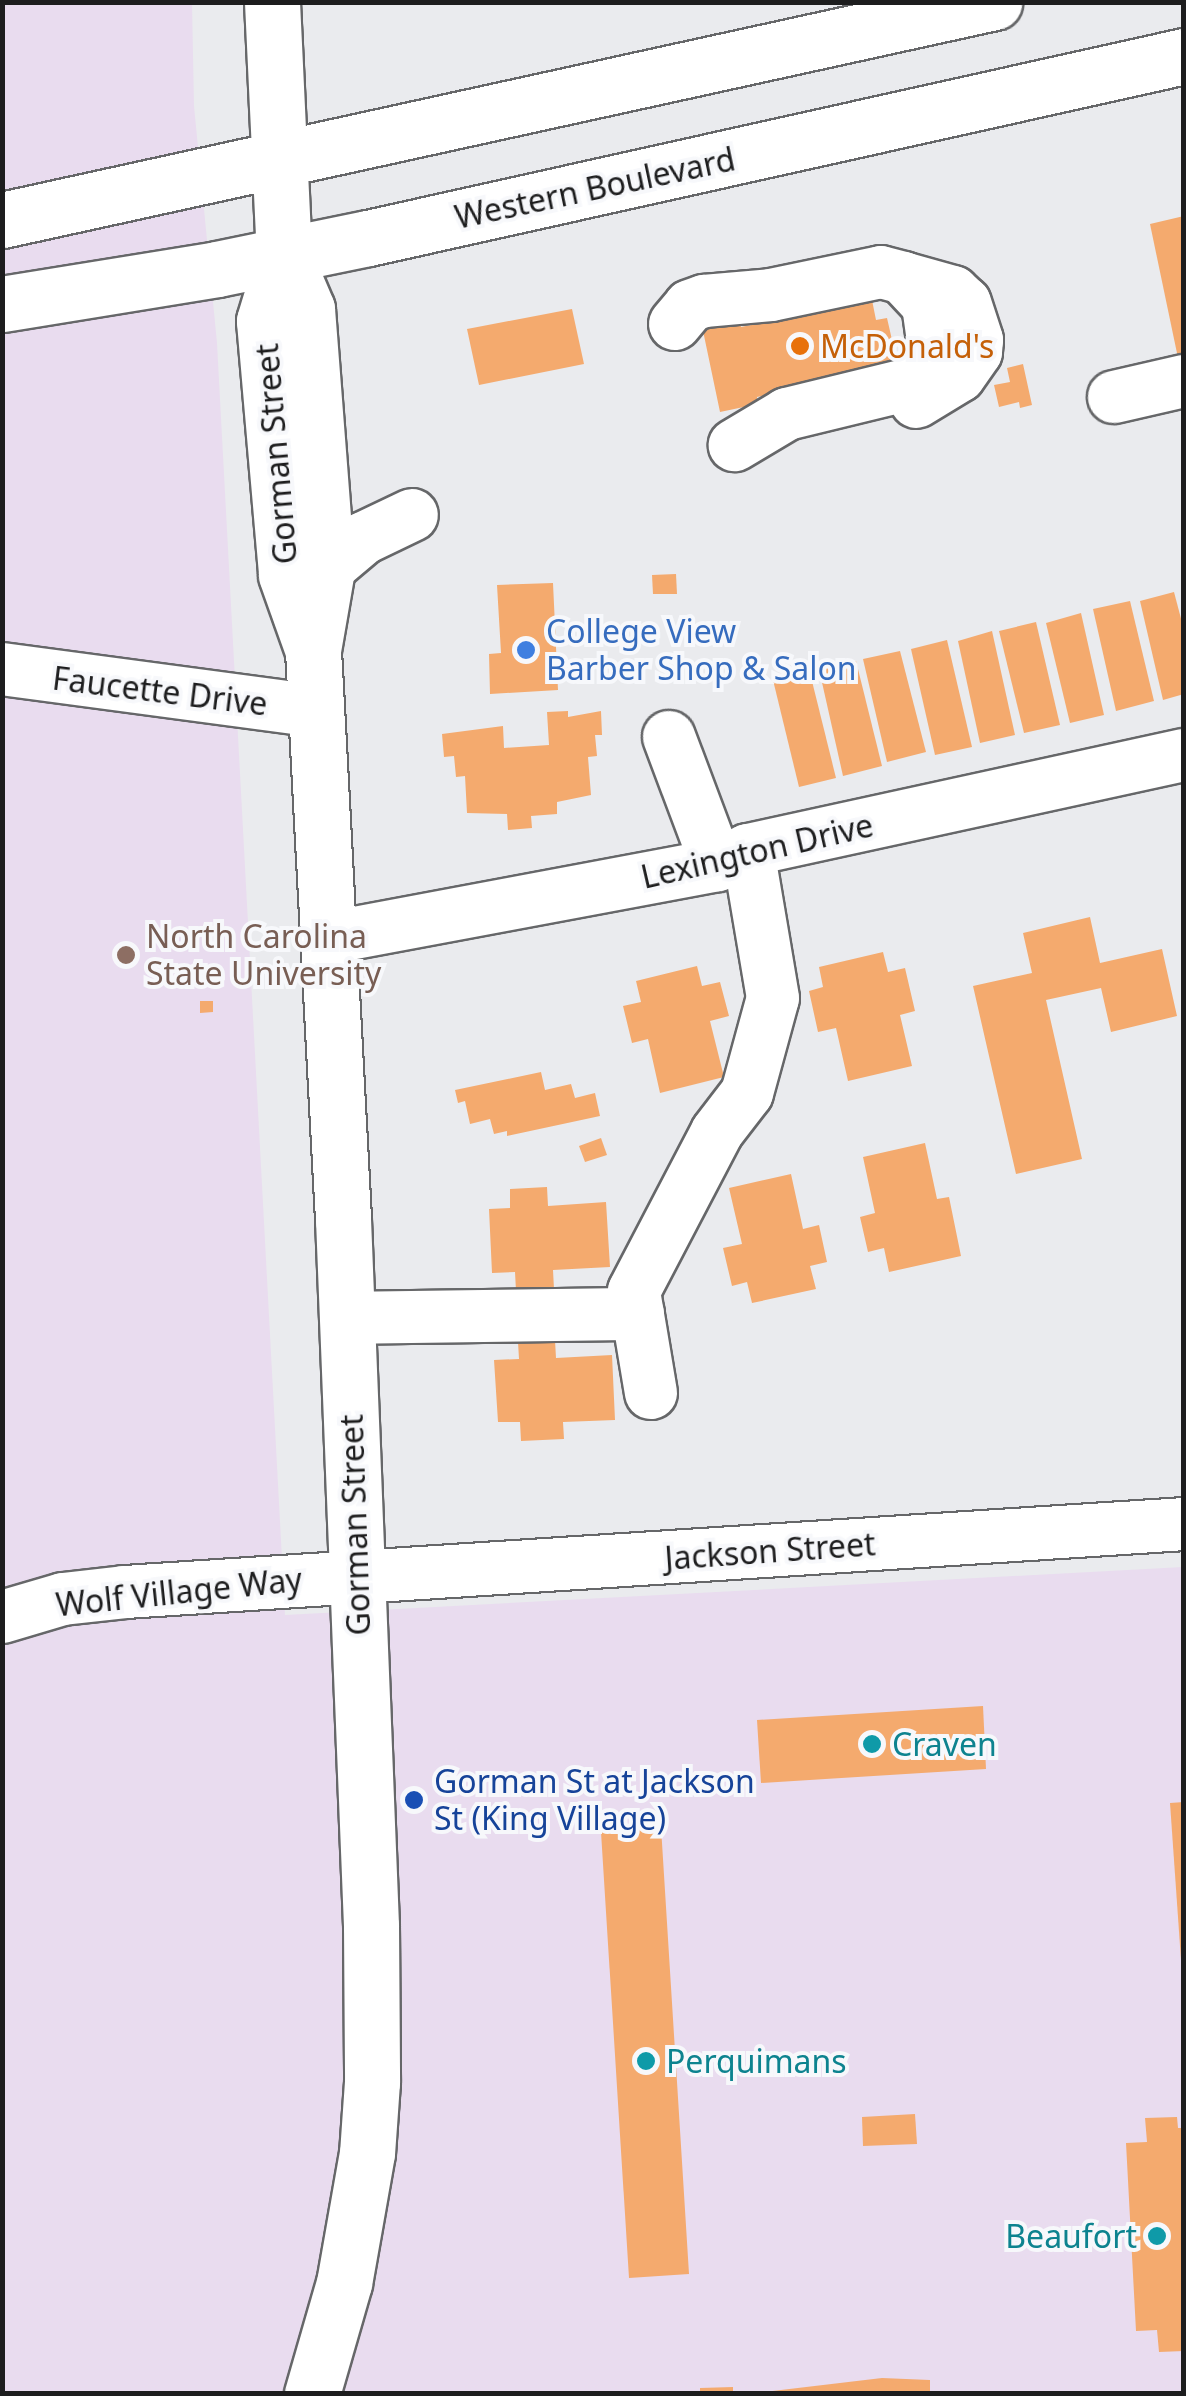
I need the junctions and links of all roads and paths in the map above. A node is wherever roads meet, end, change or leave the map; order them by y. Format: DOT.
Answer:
graph roads {
  1 [pos="272,2"];
  2 [pos="994,2"];
  3 [pos="832,21"];
  4 [pos="1184,56"];
  5 [pos="280,162"];
  6 [pos="2,220"];
  7 [pos="284,255"];
  8 [pos="2,304"];
  9 [pos="675,324"];
  10 [pos="1184,381"];
  11 [pos="1114,397"];
  12 [pos="735,445"];
  13 [pos="320,490"];
  14 [pos="327,568"];
  15 [pos="313,650"];
  16 [pos="2,669"];
  17 [pos="317,711"];
  18 [pos="669,737"];
  19 [pos="1184,755"];
  20 [pos="732,857"];
  21 [pos="328,938"];
  22 [pos="638,1314"];
  23 [pos="347,1318"];
  24 [pos="651,1394"];
  25 [pos="1184,1524"];
  26 [pos="357,1576"];
  27 [pos="2,1617"];
  28 [pos="312,2394"];
  1 -- 5 [label="main road, Gorman Street"];
  2 -- 3 [label="main road"];
  3 -- 5 [label="main road"];
  4 -- 7 [label="main road, Western Boulevard"];
  5 -- 6 [label="main road"];
  5 -- 7 [label="main road, Gorman Street"];
  7 -- 8 [label="main road, Western Boulevard"];
  7 -- 13 [label="main road, Gorman Street"];
  7 -- 15 [label="main road, Gorman Street"];
  9 -- 12 [label="street"];
  10 -- 11 [label="street"];
  13 -- 14 [label="main road, Gorman Street"];
  13 -- 14 [label="street"];
  14 -- 15 [label="main road, Gorman Street"];
  15 -- 17 [label="main road, Gorman Street"];
  16 -- 17 [label="street, Faucette Drive"];
  17 -- 21 [label="main road, Gorman Street"];
  18 -- 20 [label="street"];
  19 -- 20 [label="street, Lexington Drive"];
  20 -- 21 [label="street, Lexington Drive"];
  20 -- 22 [label="street"];
  21 -- 23 [label="main road, Gorman Street"];
  22 -- 23 [label="street"];
  22 -- 24 [label="street"];
  23 -- 26 [label="main road, Gorman Street"];
  25 -- 26 [label="street, Jackson Street"];
  26 -- 27 [label="street, Wolf Village Way"];
  26 -- 28 [label="main road, Gorman Street"];
}
